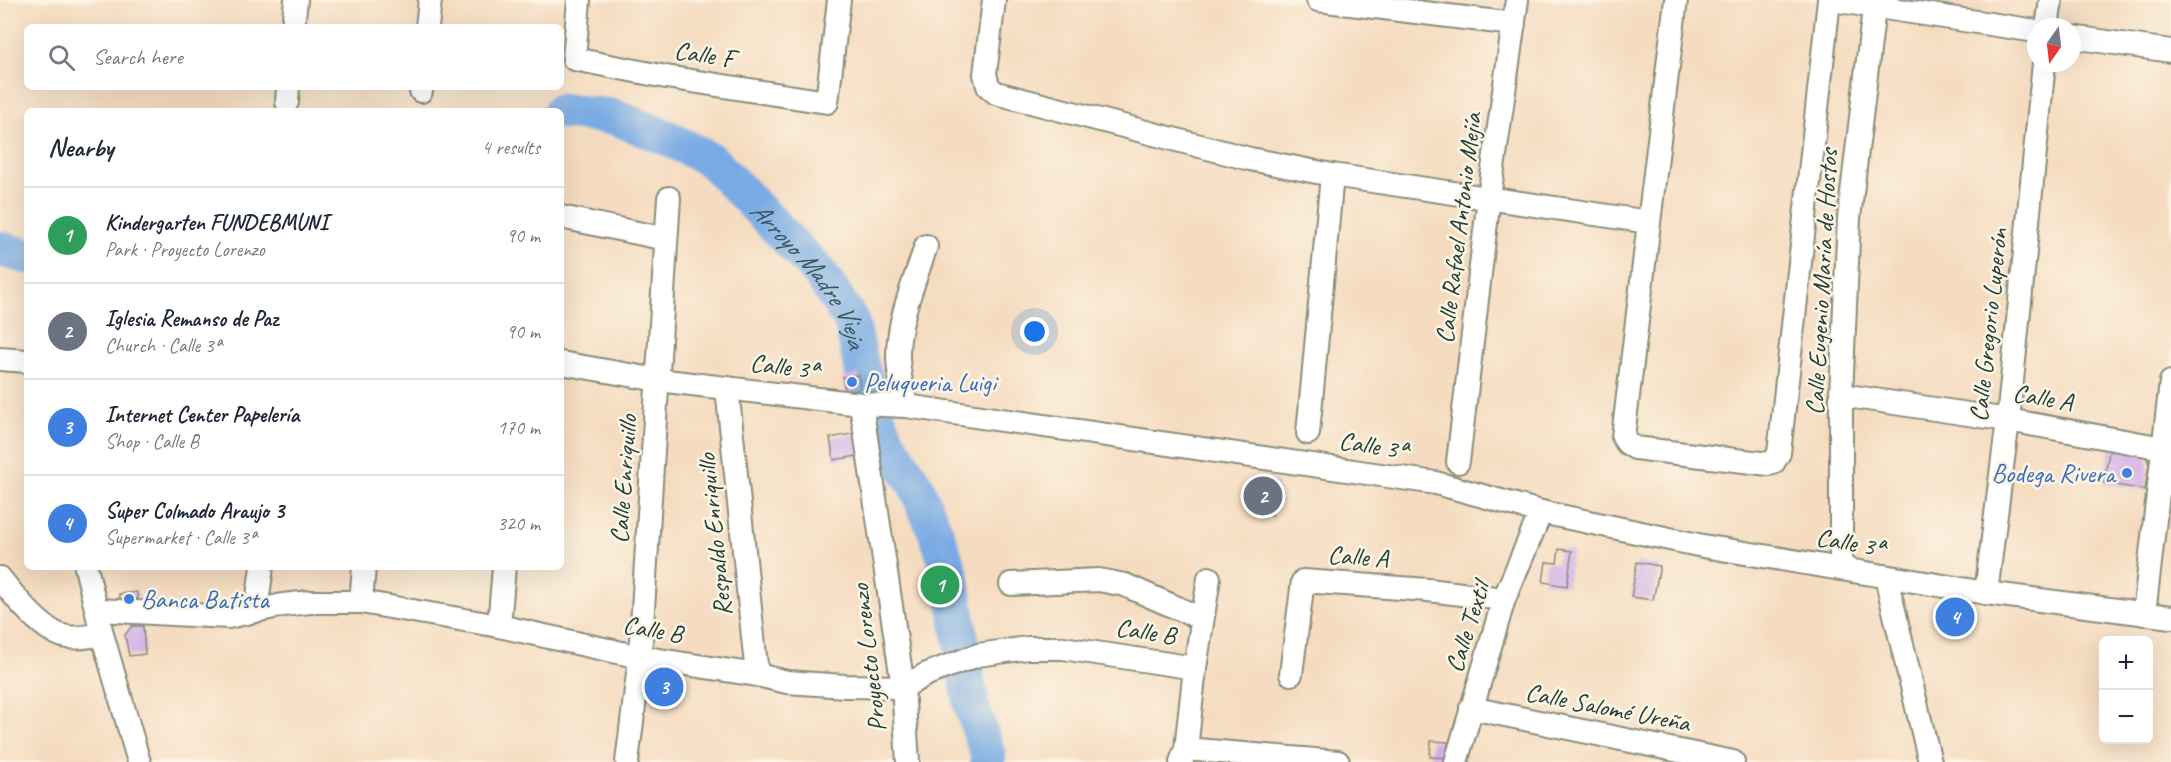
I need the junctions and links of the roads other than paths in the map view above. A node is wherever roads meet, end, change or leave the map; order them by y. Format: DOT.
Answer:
graph roads {
  1 [pos="296,0"];
  2 [pos="430,0"];
  3 [pos="579,0"];
  4 [pos="839,0"];
  5 [pos="994,0"];
  6 [pos="1318,0"];
  7 [pos="1516,0"];
  8 [pos="1676,0"];
  9 [pos="1831,0"];
  10 [pos="2051,0"];
  11 [pos="1874,3"];
  12 [pos="2048,18"];
  13 [pos="293,24"];
  14 [pos="427,24"];
  15 [pos="1514,24"];
  16 [pos="2027,29"];
  17 [pos="2081,38"];
  18 [pos="2171,51"];
  19 [pos="2042,72"];
  20 [pos="1332,175"];
  21 [pos="1489,197"];
  22 [pos="669,198"];
  23 [pos="564,218"];
  24 [pos="1649,222"];
  25 [pos="666,239"];
  26 [pos="926,246"];
  27 [pos="0,359"];
  28 [pos="24,361"];
  29 [pos="564,364"];
  30 [pos="658,380"];
  31 [pos="2171,382"];
  32 [pos="727,388"];
  33 [pos="1841,395"];
  34 [pos="861,404"];
  35 [pos="900,406"];
  36 [pos="2008,420"];
  37 [pos="1308,433"];
  38 [pos="2163,448"];
  39 [pos="1458,462"];
  40 [pos="1541,513"];
  41 [pos="1841,569"];
  42 [pos="88,570"];
  43 [pos="262,570"];
  44 [pos="364,570"];
  45 [pos="504,570"];
  46 [pos="1886,577"];
  47 [pos="0,578"];
  48 [pos="1209,578"];
  49 [pos="1011,584"];
  50 [pos="1986,593"];
  51 [pos="1504,599"];
  52 [pos="361,602"];
  53 [pos="98,610"];
  54 [pos="256,610"];
  55 [pos="2144,614"];
  56 [pos="2171,618"];
  57 [pos="1202,619"];
  58 [pos="499,626"];
  59 [pos="102,634"];
  60 [pos="640,657"];
  61 [pos="1195,668"];
  62 [pos="1292,674"];
  63 [pos="757,675"];
  64 [pos="903,687"];
  65 [pos="1471,708"];
  66 [pos="1183,755"];
  67 [pos="139,762"];
  68 [pos="627,762"];
  69 [pos="908,762"];
  70 [pos="1338,762"];
  71 [pos="1456,762"];
  72 [pos="1732,762"];
  73 [pos="1930,762"];
  1 -- 13 [label="street"];
  2 -- 14 [label="street"];
  3 -- 4 [label="street, Calle F"];
  5 -- 20 [label="street"];
  6 -- 15 [label="street"];
  7 -- 15 [label="street, Calle Rafael Antonio Mejía"];
  8 -- 24 [label="street"];
  9 -- 11 [label="street"];
  9 -- 24 [label="street"];
  10 -- 12 [label="street"];
  11 -- 16 [label="street"];
  11 -- 33 [label="street, Calle Eugenio María de Hostos"];
  15 -- 21 [label="street, Calle Rafael Antonio Mejía"];
  17 -- 18 [label="street"];
  19 -- 36 [label="street, Calle Gregorio Luperón"];
  20 -- 21 [label="street"];
  20 -- 37 [label="street"];
  21 -- 24 [label="street"];
  21 -- 39 [label="street, Calle Rafael Antonio Mejía"];
  22 -- 25 [label="street, Calle Enriquillo"];
  23 -- 25 [label="street"];
  25 -- 30 [label="street, Calle Enriquillo"];
  26 -- 35 [label="street"];
  27 -- 28 [label="street"];
  29 -- 30 [label="street, Calle 3ª"];
  30 -- 32 [label="street, Calle 3ª"];
  30 -- 60 [label="street, Calle Enriquillo"];
  31 -- 38 [label="street"];
  32 -- 34 [label="street, Calle 3ª"];
  32 -- 63 [label="street, Respaldo Enriquillo"];
  33 -- 36 [label="street, Calle A"];
  33 -- 41 [label="street, Calle Eugenio María de Hostos"];
  34 -- 35 [label="street, Calle 3ª"];
  34 -- 64 [label="street, Proyecto Lorenzo"];
  35 -- 40 [label="street, Calle 3ª"];
  36 -- 38 [label="street, Calle A"];
  36 -- 50 [label="street, Calle Gregorio Luperón"];
  38 -- 55 [label="street"];
  40 -- 41 [label="street, Calle 3ª"];
  40 -- 51 [label="street, Calle Textil"];
  41 -- 46 [label="street, Calle 3ª"];
  42 -- 53 [label="street"];
  43 -- 54 [label="street"];
  44 -- 52 [label="street"];
  45 -- 58 [label="street"];
  46 -- 50 [label="street, Calle 3ª"];
  46 -- 73 [label="street"];
  47 -- 59 [label="street"];
  48 -- 57 [label="street"];
  49 -- 57 [label="street"];
  50 -- 55 [label="street, Calle 3ª"];
  51 -- 62 [label="street, Calle A"];
  51 -- 65 [label="street, Calle Textil"];
  52 -- 54 [label="street, Calle B"];
  52 -- 58 [label="street, Calle B"];
  53 -- 54 [label="street, Calle B"];
  53 -- 59 [label="street"];
  55 -- 56 [label="street, Calle 3ª"];
  57 -- 61 [label="street"];
  58 -- 60 [label="street, Calle B"];
  59 -- 67 [label="street"];
  60 -- 63 [label="street, Calle B"];
  60 -- 68 [label="street, Calle Enriquillo"];
  61 -- 64 [label="street, Calle B"];
  61 -- 66 [label="street"];
  63 -- 64 [label="street, Calle B"];
  64 -- 69 [label="street, Proyecto Lorenzo"];
  65 -- 71 [label="street, Calle Textil"];
  65 -- 72 [label="street, Calle Salomé Ureña"];
  66 -- 70 [label="street"];
}
